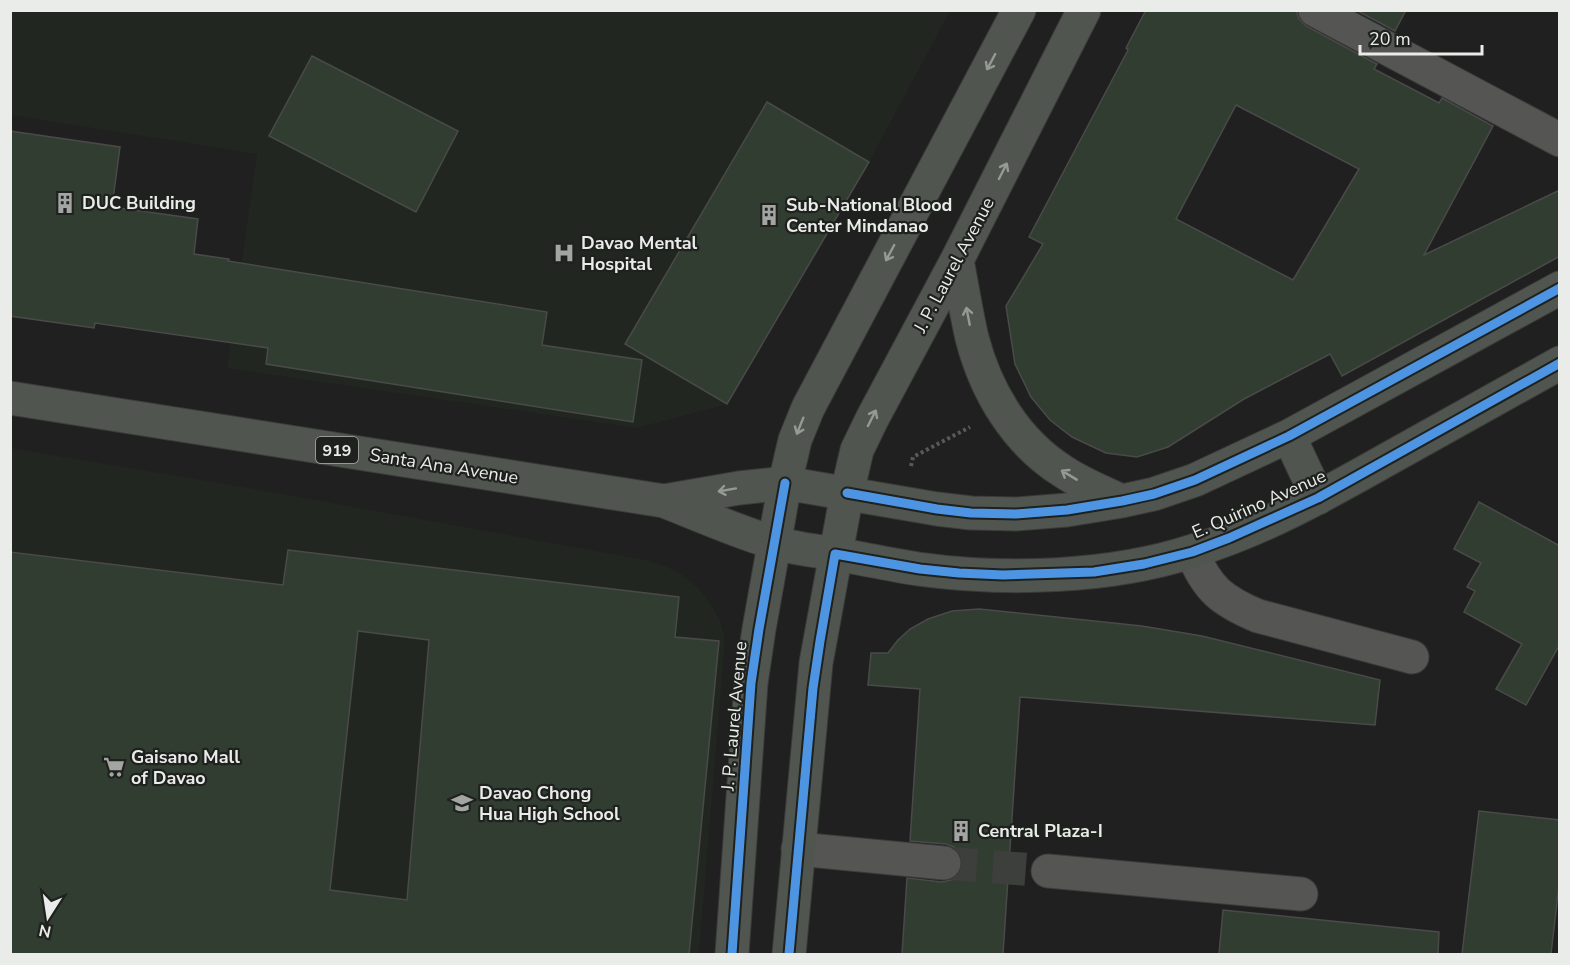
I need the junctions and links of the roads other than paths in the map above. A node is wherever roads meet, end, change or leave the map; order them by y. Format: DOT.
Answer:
graph roads {
  1 [pos="1019,10"];
  2 [pos="1084,10"];
  3 [pos="1320,13"];
  4 [pos="1560,140"];
  5 [pos="957,260"];
  6 [pos="1560,288"];
  7 [pos="1560,363"];
  8 [pos="10,398"];
  9 [pos="1289,436"];
  10 [pos="785,483"];
  11 [pos="847,493"];
  12 [pos="1318,498"];
  13 [pos="664,501"];
  14 [pos="1122,501"];
  15 [pos="774,543"];
  16 [pos="1192,552"];
  17 [pos="835,554"];
  18 [pos="1412,657"];
  19 [pos="798,849"];
  20 [pos="944,862"];
  21 [pos="1048,871"];
  22 [pos="1301,894"];
  23 [pos="732,954"];
  24 [pos="789,954"];
  1 -- 10 [label="main road, J. P. Laurel Avenue, one-way"];
  5 -- 2 [label="main road, J. P. Laurel Avenue, one-way"];
  3 -- 4 [label="street"];
  11 -- 5 [label="main road, J. P. Laurel Avenue, one-way"];
  14 -- 5 [label="main road, one-way"];
  6 -- 9 [label="main road"];
  7 -- 12 [label="main road, E. Quirino Avenue"];
  8 -- 13 [label="main road, Santa Ana Avenue / 919"];
  9 -- 12 [label="main road"];
  9 -- 14 [label="main road"];
  10 -- 11 [label="main road, 919"];
  10 -- 13 [label="main road, Santa Ana Avenue / 919, one-way"];
  10 -- 15 [label="main road, J. P. Laurel Avenue"];
  11 -- 14 [label="main road"];
  11 -- 17 [label="main road, J. P. Laurel Avenue"];
  12 -- 16 [label="main road, E. Quirino Avenue"];
  13 -- 15 [label="main road, Santa Ana Avenue / 919"];
  15 -- 17 [label="main road, 919"];
  15 -- 23 [label="main road, J. P. Laurel Avenue"];
  16 -- 17 [label="main road, E. Quirino Avenue"];
  16 -- 18 [label="street"];
  17 -- 19 [label="main road, J. P. Laurel Avenue"];
  19 -- 20 [label="street"];
  19 -- 24 [label="main road, J. P. Laurel Avenue"];
  21 -- 22 [label="street"];
}
